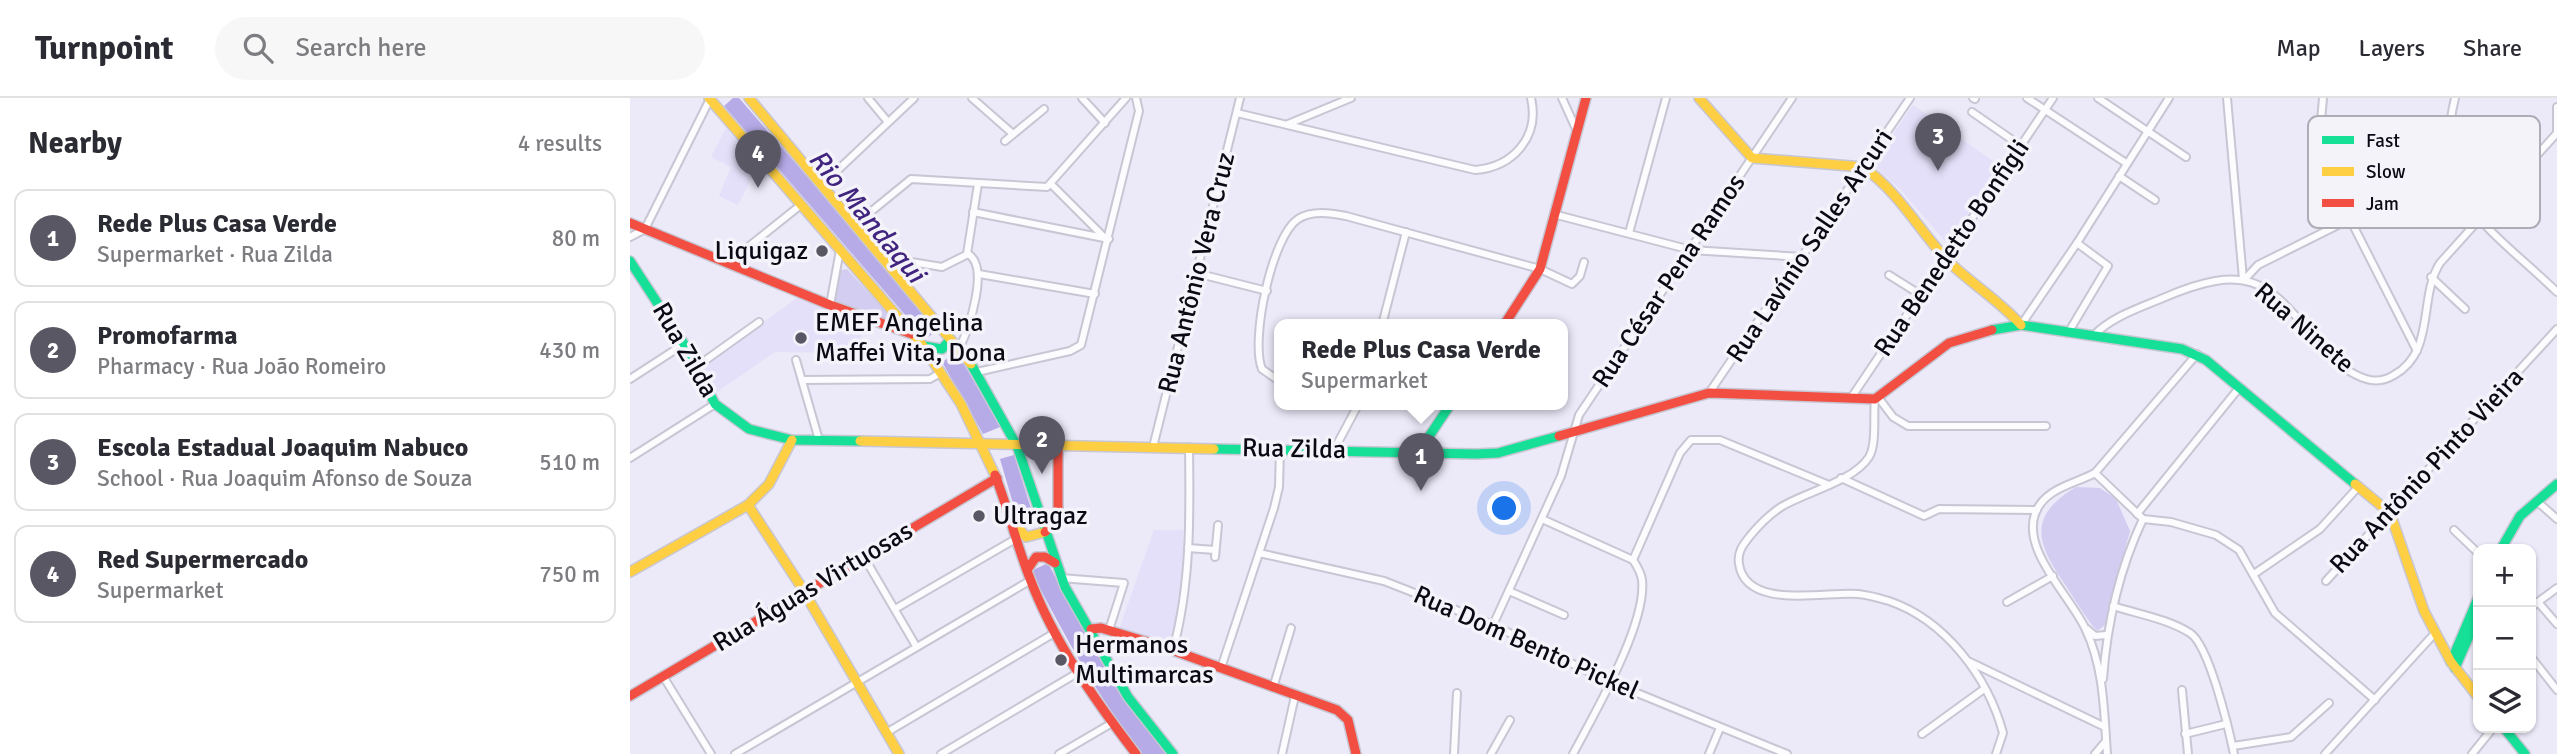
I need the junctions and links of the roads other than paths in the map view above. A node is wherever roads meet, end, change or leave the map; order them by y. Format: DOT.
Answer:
graph roads {
  1 [pos="710,98"];
  2 [pos="749,98"];
  3 [pos="868,98"];
  4 [pos="914,98"];
  5 [pos="972,98"];
  6 [pos="1083,98"];
  7 [pos="1126,98"];
  8 [pos="1136,98"];
  9 [pos="1240,98"];
  10 [pos="1351,98"];
  11 [pos="1531,98"];
  12 [pos="1562,98"];
  13 [pos="1586,98"];
  14 [pos="1665,98"];
  15 [pos="1699,98"];
  16 [pos="1792,98"];
  17 [pos="1910,98"];
  18 [pos="2027,98"];
  19 [pos="2053,98"];
  20 [pos="2098,98"];
  21 [pos="2169,98"];
  22 [pos="2227,98"];
  23 [pos="2323,98"];
  24 [pos="2455,98"];
  25 [pos="2557,107"];
  26 [pos="1044,108"];
  27 [pos="2045,110"];
  28 [pos="1972,112"];
  29 [pos="1237,113"];
  30 [pos="2321,116"];
  31 [pos="2451,116"];
  32 [pos="888,122"];
  33 [pos="1105,123"];
  34 [pos="1286,124"];
  35 [pos="1579,132"];
  36 [pos="2149,132"];
  37 [pos="2557,133"];
  38 [pos="1013,134"];
  39 [pos="1005,141"];
  40 [pos="2021,146"];
  41 [pos="2540,152"];
  42 [pos="2186,157"];
  43 [pos="1752,158"];
  44 [pos="2126,163"];
  45 [pos="1863,167"];
  46 [pos="2119,176"];
  47 [pos="823,184"];
  48 [pos="978,184"];
  49 [pos="1051,184"];
  50 [pos="2155,200"];
  51 [pos="802,204"];
  52 [pos="973,212"];
  53 [pos="1557,215"];
  54 [pos="630,223"];
  55 [pos="857,223"];
  56 [pos="2332,228"];
  57 [pos="2355,228"];
  58 [pos="2472,228"];
  59 [pos="2490,228"];
  60 [pos="645,229"];
  61 [pos="1406,232"];
  62 [pos="1629,233"];
  63 [pos="630,237"];
  64 [pos="1107,238"];
  65 [pos="2077,243"];
  66 [pos="840,250"];
  67 [pos="1691,250"];
  68 [pos="967,254"];
  69 [pos="1802,257"];
  70 [pos="887,258"];
  71 [pos="1945,258"];
  72 [pos="630,261"];
  73 [pos="1584,262"];
  74 [pos="728,263"];
  75 [pos="1540,268"];
  76 [pos="1196,273"];
  77 [pos="979,274"];
  78 [pos="1889,275"];
  79 [pos="2431,277"];
  80 [pos="2244,279"];
  81 [pos="1267,291"];
  82 [pos="2557,292"];
  83 [pos="1096,295"];
  84 [pos="1920,295"];
  85 [pos="830,305"];
  86 [pos="2465,309"];
  87 [pos="1384,319"];
  88 [pos="1508,319"];
  89 [pos="759,322"];
  90 [pos="2021,326"];
  91 [pos="2557,329"];
  92 [pos="2068,333"];
  93 [pos="912,334"];
  94 [pos="948,334"];
  95 [pos="2093,336"];
  96 [pos="684,344"];
  97 [pos="960,347"];
  98 [pos="927,348"];
  99 [pos="2417,351"];
  100 [pos="2197,354"];
  101 [pos="796,360"];
  102 [pos="696,367"];
  103 [pos="942,372"];
  104 [pos="977,372"];
  105 [pos="1274,377"];
  106 [pos="630,379"];
  107 [pos="802,380"];
  108 [pos="2239,387"];
  109 [pos="1709,393"];
  110 [pos="1851,398"];
  111 [pos="1876,398"];
  112 [pos="715,404"];
  113 [pos="1355,410"];
  114 [pos="1447,410"];
  115 [pos="2046,426"];
  116 [pos="1572,432"];
  117 [pos="792,440"];
  118 [pos="819,440"];
  119 [pos="982,444"];
  120 [pos="1017,446"];
  121 [pos="1058,447"];
  122 [pos="1153,447"];
  123 [pos="1189,447"];
  124 [pos="1279,449"];
  125 [pos="1334,450"];
  126 [pos="1423,453"];
  127 [pos="630,458"];
  128 [pos="2095,473"];
  129 [pos="997,478"];
  130 [pos="1841,478"];
  131 [pos="1829,485"];
  132 [pos="2359,486"];
  133 [pos="2557,486"];
  134 [pos="2539,503"];
  135 [pos="748,505"];
  136 [pos="2037,510"];
  137 [pos="2390,513"];
  138 [pos="1010,514"];
  139 [pos="2140,516"];
  140 [pos="1542,519"];
  141 [pos="2557,519"];
  142 [pos="1218,524"];
  143 [pos="2454,530"];
  144 [pos="1045,532"];
  145 [pos="1017,538"];
  146 [pos="2505,544"];
  147 [pos="2505,544"];
  148 [pos="1188,548"];
  149 [pos="2473,548"];
  150 [pos="1259,553"];
  151 [pos="864,557"];
  152 [pos="1633,560"];
  153 [pos="1055,563"];
  154 [pos="1027,570"];
  155 [pos="630,572"];
  156 [pos="2254,574"];
  157 [pos="2053,576"];
  158 [pos="1061,578"];
  159 [pos="1031,580"];
  160 [pos="2326,581"];
  161 [pos="2557,588"];
  162 [pos="1509,591"];
  163 [pos="804,592"];
  164 [pos="2007,602"];
  165 [pos="2538,602"];
  166 [pos="2113,606"];
  167 [pos="2475,607"];
  168 [pos="2532,607"];
  169 [pos="895,609"];
  170 [pos="1564,615"];
  171 [pos="2473,623"];
  172 [pos="2557,624"];
  173 [pos="1493,625"];
  174 [pos="1291,628"];
  175 [pos="2085,628"];
  176 [pos="1091,629"];
  177 [pos="1109,630"];
  178 [pos="1057,632"];
  179 [pos="2435,633"];
  180 [pos="2106,635"];
  181 [pos="916,646"];
  182 [pos="1172,650"];
  183 [pos="1968,662"];
  184 [pos="2536,663"];
  185 [pos="2453,665"];
  186 [pos="1221,668"];
  187 [pos="1079,672"];
  188 [pos="663,676"];
  189 [pos="856,681"];
  190 [pos="1610,682"];
  191 [pos="1273,688"];
  192 [pos="1984,689"];
  193 [pos="2103,690"];
  194 [pos="2182,690"];
  195 [pos="2557,690"];
  196 [pos="2473,691"];
  197 [pos="1457,693"];
  198 [pos="630,696"];
  199 [pos="1295,696"];
  200 [pos="2375,699"];
  201 [pos="2329,702"];
  202 [pos="1510,720"];
  203 [pos="1112,723"];
  204 [pos="2226,724"];
  205 [pos="2105,727"];
  206 [pos="1720,729"];
  207 [pos="886,733"];
  208 [pos="2489,733"];
  209 [pos="2508,733"];
  210 [pos="1922,734"];
  211 [pos="2185,734"];
  212 [pos="2106,741"];
  213 [pos="1768,746"];
  214 [pos="2233,746"];
  215 [pos="710,754"];
  216 [pos="735,754"];
  217 [pos="899,754"];
  218 [pos="941,754"];
  219 [pos="1059,754"];
  220 [pos="1136,754"];
  221 [pos="1173,754"];
  222 [pos="1282,754"];
  223 [pos="1356,754"];
  224 [pos="1454,754"];
  225 [pos="1491,754"];
  226 [pos="1573,754"];
  227 [pos="1709,754"];
  228 [pos="1765,754"];
  229 [pos="1787,754"];
  230 [pos="1996,754"];
  231 [pos="2095,754"];
  232 [pos="2107,754"];
  233 [pos="2188,754"];
  234 [pos="2234,754"];
  235 [pos="2325,754"];
  236 [pos="2472,754"];
  237 [pos="2525,754"];
  1 -- 51 [label="main road"];
  1 -- 60 [label="street"];
  2 -- 47 [label="main road"];
  3 -- 32 [label="street"];
  4 -- 32 [label="street"];
  5 -- 38 [label="street"];
  6 -- 33 [label="street"];
  7 -- 33 [label="street"];
  8 -- 64 [label="street"];
  9 -- 29 [label="street, Rua Antônio Vera Cruz"];
  10 -- 34 [label="street"];
  11 -- 34 [label="street"];
  12 -- 35 [label="street"];
  13 -- 35 [label="main road"];
  14 -- 62 [label="street"];
  15 -- 43 [label="main road"];
  16 -- 43 [label="street, Rua César Pena Ramos"];
  17 -- 45 [label="street, Rua Lavínio Salles Arcuri"];
  18 -- 27 [label="street"];
  19 -- 27 [label="street, Rua Benedetto Bonfigli"];
  20 -- 36 [label="street"];
  21 -- 36 [label="street"];
  22 -- 80 [label="street"];
  23 -- 30 [label="street"];
  24 -- 31 [label="street"];
  25 -- 37 [label="street"];
  26 -- 38 [label="street"];
  27 -- 40 [label="street, Rua Benedetto Bonfigli"];
  27 -- 44 [label="street"];
  28 -- 40 [label="street"];
  29 -- 34 [label="street"];
  29 -- 76 [label="street, Rua Antônio Vera Cruz"];
  32 -- 47 [label="street"];
  33 -- 49 [label="street"];
  35 -- 53 [label="main road"];
  36 -- 42 [label="street"];
  36 -- 44 [label="street"];
  37 -- 41 [label="street"];
  38 -- 39 [label="street"];
  40 -- 71 [label="street, Rua Benedetto Bonfigli"];
  43 -- 45 [label="main road"];
  43 -- 67 [label="street, Rua César Pena Ramos"];
  44 -- 46 [label="street"];
  45 -- 69 [label="street, Rua Lavínio Salles Arcuri"];
  45 -- 71 [label="main road"];
  46 -- 50 [label="street"];
  46 -- 65 [label="street"];
  47 -- 55 [label="main road"];
  48 -- 49 [label="street"];
  48 -- 52 [label="street"];
  48 -- 55 [label="street"];
  49 -- 64 [label="street"];
  51 -- 66 [label="main road"];
  51 -- 74 [label="street"];
  52 -- 64 [label="street"];
  52 -- 68 [label="street"];
  53 -- 62 [label="street"];
  53 -- 75 [label="main road"];
  54 -- 60 [label="main road"];
  55 -- 70 [label="main road"];
  56 -- 80 [label="street"];
  57 -- 99 [label="street"];
  58 -- 79 [label="street"];
  59 -- 82 [label="street"];
  60 -- 63 [label="street"];
  60 -- 74 [label="main road"];
  61 -- 75 [label="street"];
  61 -- 81 [label="street"];
  61 -- 87 [label="street"];
  62 -- 67 [label="street"];
  64 -- 83 [label="street"];
  65 -- 90 [label="street"];
  65 -- 92 [label="street"];
  66 -- 85 [label="street"];
  66 -- 93 [label="main road"];
  67 -- 69 [label="street"];
  67 -- 116 [label="street, Rua César Pena Ramos"];
  68 -- 70 [label="street"];
  68 -- 77 [label="street"];
  69 -- 109 [label="street, Rua Lavínio Salles Arcuri"];
  70 -- 94 [label="main road"];
  71 -- 84 [label="street, Rua Benedetto Bonfigli"];
  71 -- 90 [label="main road"];
  72 -- 96 [label="main road, Rua Zilda"];
  73 -- 75 [label="street"];
  74 -- 85 [label="main road"];
  75 -- 88 [label="main road"];
  76 -- 81 [label="street"];
  76 -- 122 [label="street, Rua Antônio Vera Cruz"];
  77 -- 83 [label="street"];
  77 -- 97 [label="street"];
  78 -- 84 [label="street"];
  79 -- 86 [label="street"];
  79 -- 99 [label="street"];
  80 -- 95 [label="street, Rua Ninete"];
  80 -- 99 [label="street, Rua Ninete"];
  81 -- 105 [label="street"];
  83 -- 104 [label="street"];
  84 -- 110 [label="street, Rua Benedetto Bonfigli"];
  85 -- 93 [label="main road"];
  89 -- 102 [label="street"];
  90 -- 92 [label="main road"];
  90 -- 111 [label="main road"];
  91 -- 137 [label="street, Rua Antônio Pinto Vieira"];
  92 -- 95 [label="main road"];
  93 -- 98 [label="main road"];
  94 -- 97 [label="main road"];
  94 -- 98 [label="main road"];
  95 -- 100 [label="main road"];
  96 -- 102 [label="main road, Rua Zilda"];
  96 -- 106 [label="street"];
  97 -- 104 [label="main road"];
  98 -- 103 [label="main road"];
  100 -- 108 [label="main road"];
  100 -- 128 [label="street"];
  101 -- 107 [label="street"];
  102 -- 112 [label="main road, Rua Zilda"];
  103 -- 107 [label="street"];
  103 -- 119 [label="main road"];
  104 -- 120 [label="main road"];
  107 -- 118 [label="street"];
  108 -- 132 [label="main road"];
  108 -- 139 [label="street"];
  109 -- 110 [label="main road, Rua Zilda"];
  109 -- 116 [label="main road, Rua Zilda"];
  110 -- 111 [label="main road, Rua Zilda"];
  111 -- 115 [label="street"];
  111 -- 130 [label="street"];
  112 -- 117 [label="main road, Rua Zilda"];
  112 -- 127 [label="street"];
  113 -- 125 [label="street"];
  114 -- 126 [label="main road"];
  116 -- 126 [label="main road, Rua Zilda"];
  116 -- 140 [label="street, Rua César Pena Ramos"];
  117 -- 118 [label="main road, Rua Zilda"];
  117 -- 135 [label="main road"];
  118 -- 119 [label="main road, Rua Zilda"];
  119 -- 120 [label="main road, Rua Zilda"];
  119 -- 129 [label="main road"];
  120 -- 121 [label="main road, Rua Zilda"];
  120 -- 144 [label="main road"];
  121 -- 122 [label="main road, Rua Zilda"];
  121 -- 144 [label="main road"];
  122 -- 123 [label="main road, Rua Zilda"];
  123 -- 124 [label="main road, Rua Zilda"];
  123 -- 148 [label="street"];
  124 -- 125 [label="main road, Rua Zilda"];
  124 -- 150 [label="street"];
  125 -- 126 [label="main road, Rua Zilda"];
  128 -- 136 [label="street"];
  128 -- 139 [label="street"];
  129 -- 138 [label="main road"];
  129 -- 151 [label="main road, Rua Águas Virtuosas"];
  130 -- 131 [label="street"];
  130 -- 136 [label="street"];
  131 -- 152 [label="street"];
  131 -- 183 [label="street"];
  132 -- 137 [label="main road"];
  132 -- 156 [label="street"];
  133 -- 134 [label="main road"];
  133 -- 147 [label="main road"];
  134 -- 141 [label="street"];
  134 -- 146 [label="main road"];
  135 -- 155 [label="main road"];
  135 -- 163 [label="main road"];
  136 -- 157 [label="street"];
  137 -- 160 [label="street, Rua Antônio Pinto Vieira"];
  137 -- 179 [label="main road"];
  138 -- 144 [label="main road"];
  138 -- 145 [label="main road"];
  139 -- 156 [label="street"];
  139 -- 166 [label="street"];
  140 -- 152 [label="street"];
  140 -- 162 [label="street, Rua César Pena Ramos"];
  142 -- 148 [label="street"];
  143 -- 149 [label="street"];
  144 -- 153 [label="main road"];
  145 -- 154 [label="main road"];
  145 -- 169 [label="street"];
  148 -- 182 [label="street"];
  150 -- 173 [label="street, Rua Dom Bento Pickel"];
  150 -- 186 [label="street"];
  151 -- 163 [label="main road, Rua Águas Virtuosas"];
  151 -- 169 [label="street"];
  152 -- 190 [label="street"];
  153 -- 154 [label="main road"];
  153 -- 158 [label="main road"];
  154 -- 159 [label="main road"];
  156 -- 200 [label="street"];
  157 -- 164 [label="street"];
  157 -- 175 [label="street"];
  158 -- 176 [label="main road"];
  158 -- 177 [label="street"];
  159 -- 178 [label="main road"];
  159 -- 181 [label="street"];
  161 -- 165 [label="street"];
  162 -- 170 [label="street"];
  162 -- 173 [label="street, Rua César Pena Ramos"];
  163 -- 188 [label="main road, Rua Águas Virtuosas"];
  163 -- 189 [label="main road"];
  165 -- 168 [label="street"];
  165 -- 172 [label="street"];
  166 -- 180 [label="street"];
  166 -- 204 [label="street"];
  167 -- 185 [label="main road"];
  169 -- 181 [label="street"];
  171 -- 185 [label="main road"];
  173 -- 190 [label="street, Rua Dom Bento Pickel"];
  174 -- 191 [label="street"];
  175 -- 180 [label="street"];
  175 -- 193 [label="street"];
  176 -- 177 [label="main road"];
  176 -- 221 [label="main road"];
  177 -- 182 [label="main road"];
  178 -- 187 [label="main road"];
  178 -- 207 [label="street"];
  179 -- 185 [label="main road"];
  179 -- 200 [label="street"];
  180 -- 193 [label="street"];
  181 -- 189 [label="street"];
  182 -- 186 [label="main road"];
  183 -- 192 [label="street"];
  183 -- 205 [label="street"];
  184 -- 195 [label="street"];
  185 -- 196 [label="main road"];
  186 -- 191 [label="main road"];
  187 -- 203 [label="main road"];
  187 -- 218 [label="street"];
  188 -- 198 [label="main road, Rua Águas Virtuosas"];
  188 -- 215 [label="street"];
  189 -- 207 [label="main road"];
  189 -- 216 [label="street"];
  190 -- 206 [label="street, Rua Dom Bento Pickel"];
  190 -- 226 [label="street"];
  191 -- 199 [label="main road"];
  192 -- 210 [label="street"];
  192 -- 230 [label="street"];
  193 -- 205 [label="street"];
  194 -- 211 [label="street"];
  197 -- 224 [label="street"];
  199 -- 222 [label="street"];
  199 -- 223 [label="main road"];
  200 -- 235 [label="street"];
  201 -- 214 [label="street"];
  202 -- 225 [label="street"];
  203 -- 219 [label="street"];
  203 -- 220 [label="main road"];
  204 -- 211 [label="street"];
  204 -- 214 [label="street"];
  205 -- 212 [label="street"];
  206 -- 213 [label="street, Rua Dom Bento Pickel"];
  206 -- 227 [label="street"];
  207 -- 217 [label="main road"];
  208 -- 236 [label="street"];
  209 -- 237 [label="main road"];
  211 -- 233 [label="street"];
  212 -- 231 [label="street"];
  212 -- 232 [label="street"];
  213 -- 228 [label="street"];
  213 -- 229 [label="street, Rua Dom Bento Pickel"];
  214 -- 234 [label="street"];
}
